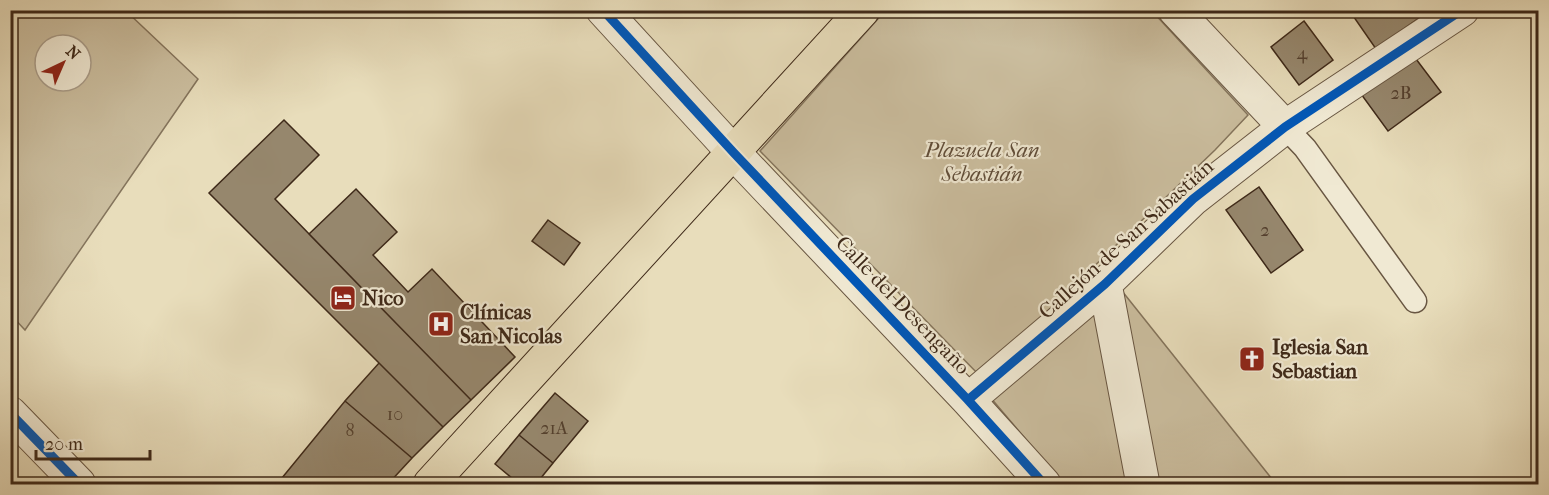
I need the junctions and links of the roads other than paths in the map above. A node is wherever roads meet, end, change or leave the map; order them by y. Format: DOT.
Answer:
graph roads {
  1 [pos="603,10"];
  2 [pos="863,10"];
  3 [pos="1175,10"];
  4 [pos="1462,10"];
  5 [pos="1285,127"];
  6 [pos="734,153"];
  7 [pos="1106,284"];
  8 [pos="1415,301"];
  9 [pos="968,400"];
  10 [pos="10,413"];
  11 [pos="79,484"];
  12 [pos="430,484"];
  13 [pos="1044,484"];
  14 [pos="1143,484"];
  1 -- 6 [label="street, Calle del Desengaño"];
  2 -- 6 [label="main road"];
  3 -- 5 [label="street"];
  4 -- 5 [label="street, Callejón de San Sabastián"];
  5 -- 7 [label="street, Callejón de San Sabastián"];
  5 -- 8 [label="lane"];
  6 -- 9 [label="street, Calle del Desengaño"];
  6 -- 12 [label="main road"];
  7 -- 9 [label="street, Callejón de San Sabastián"];
  7 -- 14 [label="street"];
  9 -- 13 [label="street, Calle del Desengaño"];
  10 -- 11 [label="street"];
}
